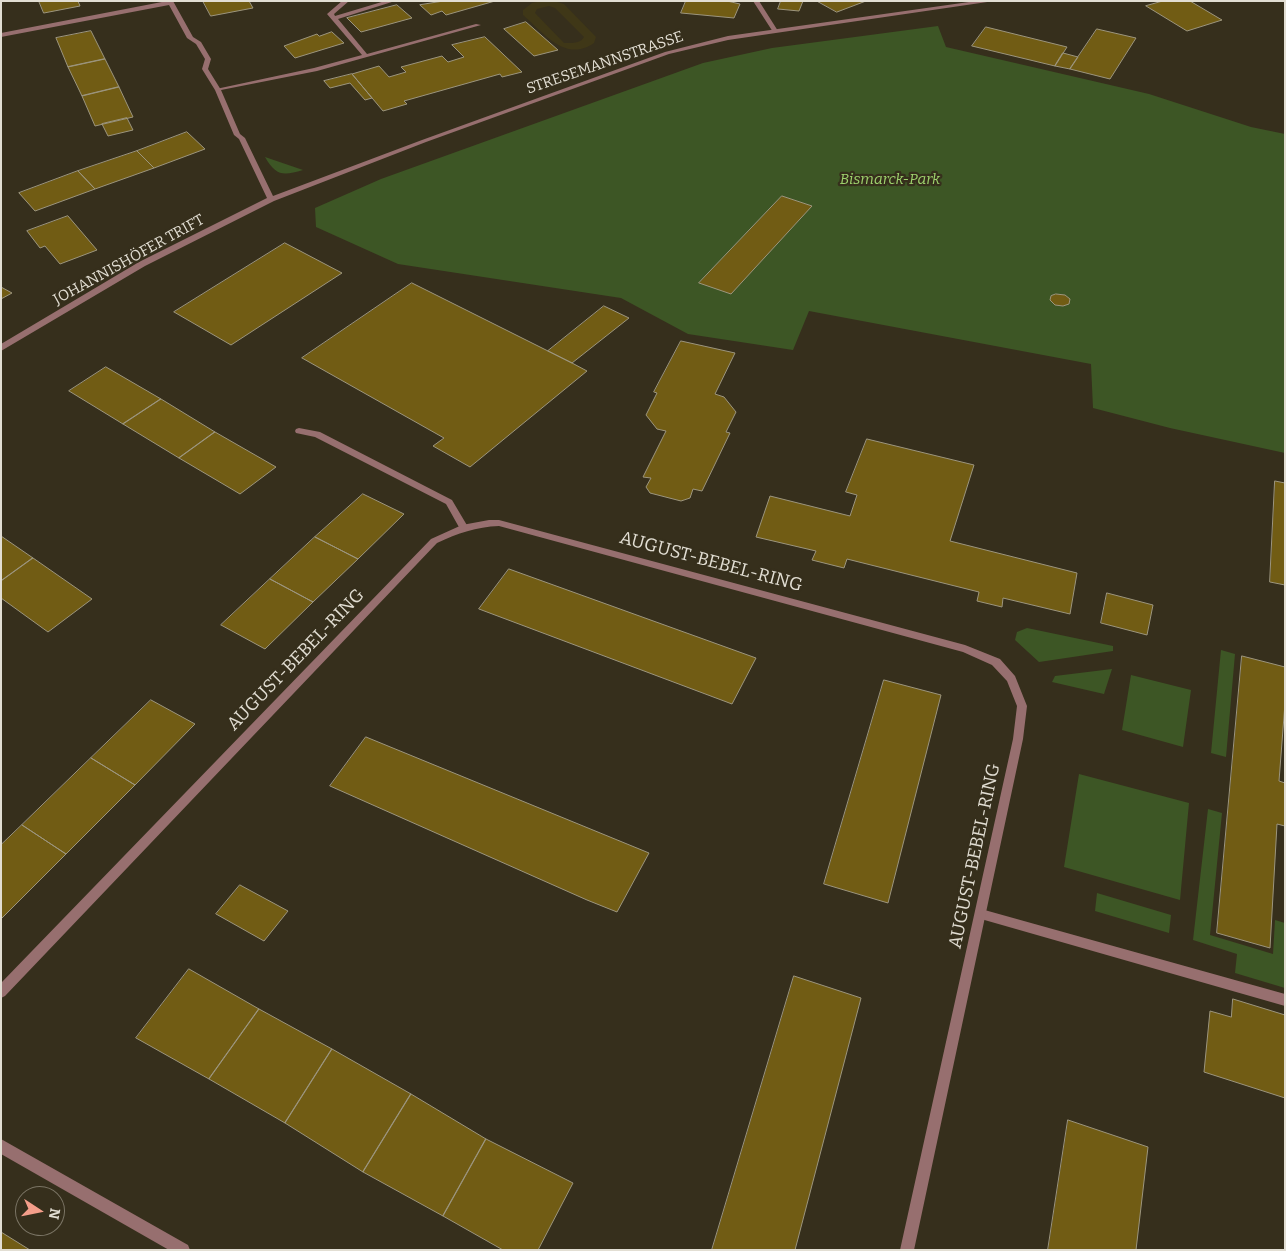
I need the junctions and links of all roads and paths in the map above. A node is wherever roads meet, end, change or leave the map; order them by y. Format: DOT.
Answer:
graph roads {
  1 [pos="346,1"];
  2 [pos="392,1"];
  3 [pos="756,1"];
  4 [pos="991,1"];
  5 [pos="170,2"];
  6 [pos="334,18"];
  7 [pos="478,25"];
  8 [pos="775,31"];
  9 [pos="1,36"];
  10 [pos="366,56"];
  11 [pos="218,90"];
  12 [pos="271,200"];
  13 [pos="1,348"];
  14 [pos="299,431"];
  15 [pos="462,527"];
  16 [pos="981,914"];
  17 [pos="1,992"];
  18 [pos="1285,1000"];
  19 [pos="1,1146"];
  20 [pos="183,1250"];
  21 [pos="907,1250"];
  1 -- 6 [label="street"];
  2 -- 6 [label="street"];
  3 -- 8 [label="street"];
  4 -- 8 [label="street, STRESEMANNSTRASSE"];
  5 -- 9 [label="street"];
  5 -- 11 [label="street"];
  6 -- 10 [label="street"];
  7 -- 10 [label="street"];
  8 -- 12 [label="street, STRESEMANNSTRASSE"];
  10 -- 11 [label="street"];
  11 -- 12 [label="street"];
  12 -- 13 [label="street, JOHANNISHÖFER TRIFT"];
  14 -- 15 [label="street"];
  15 -- 16 [label="street, AUGUST-BEBEL-RING"];
  15 -- 17 [label="street, AUGUST-BEBEL-RING"];
  16 -- 18 [label="street"];
  16 -- 21 [label="street, AUGUST-BEBEL-RING"];
  19 -- 20 [label="street"];
}
